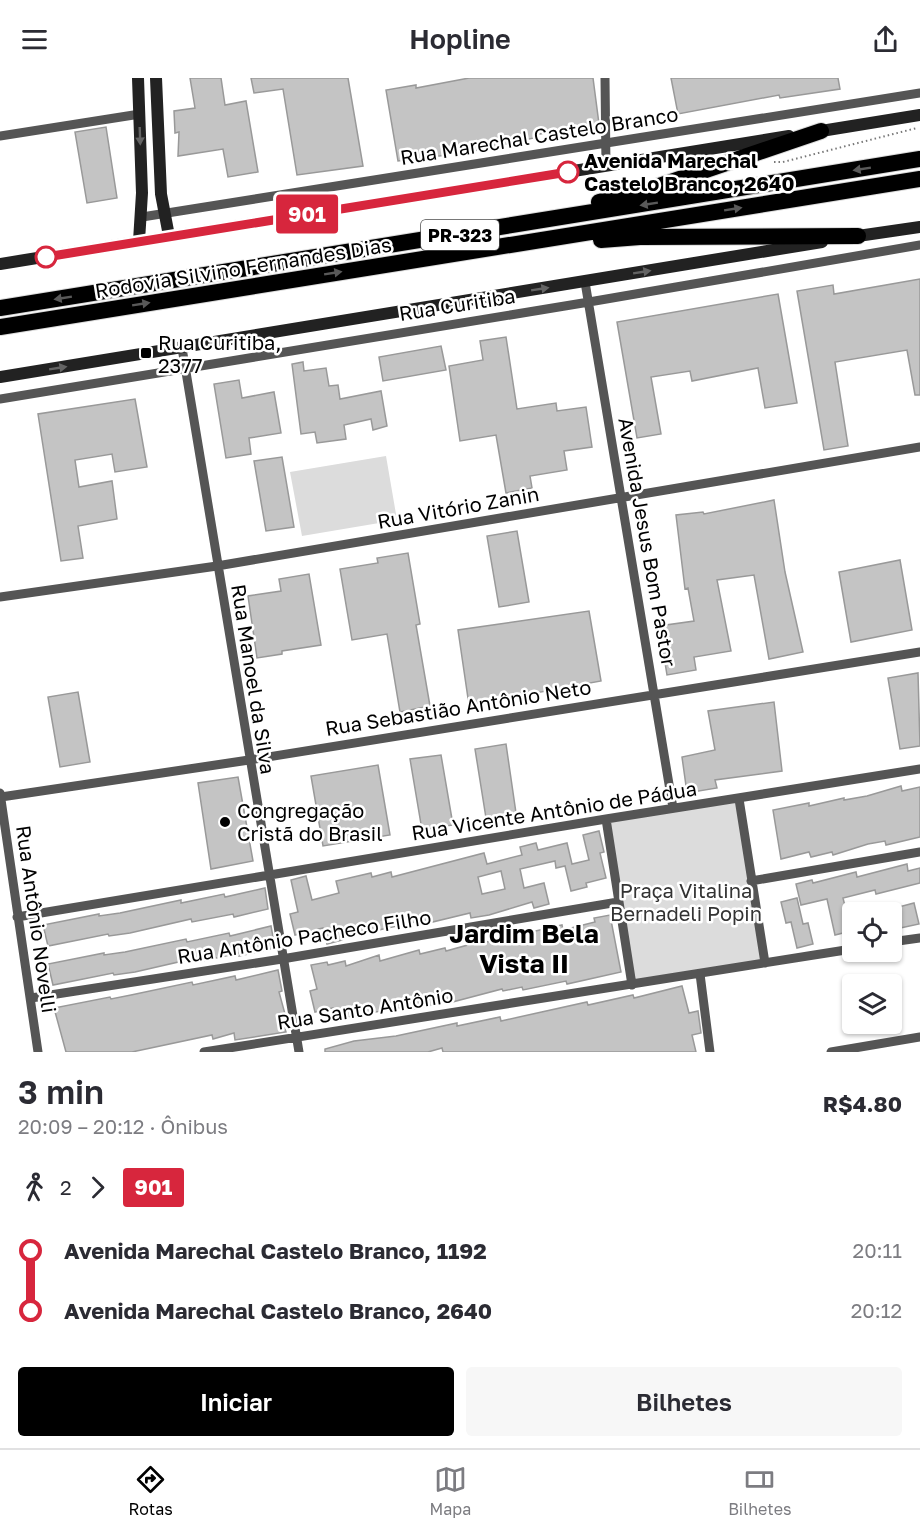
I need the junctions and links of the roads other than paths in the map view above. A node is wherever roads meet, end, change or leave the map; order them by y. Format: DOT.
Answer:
graph roads {
  1 [pos="138,78"];
  2 [pos="156,78"];
  3 [pos="605,78"];
  4 [pos="920,93"];
  5 [pos="140,114"];
  6 [pos="920,115"];
  7 [pos="820,131"];
  8 [pos="0,136"];
  9 [pos="605,144"];
  10 [pos="920,159"];
  11 [pos="606,166"];
  12 [pos="920,179"];
  13 [pos="164,214"];
  14 [pos="142,217"];
  15 [pos="920,227"];
  16 [pos="491,230"];
  17 [pos="903,230"];
  18 [pos="169,236"];
  19 [pos="858,236"];
  20 [pos="139,242"];
  21 [pos="920,245"];
  22 [pos="906,246"];
  23 [pos="492,248"];
  24 [pos="0,264"];
  25 [pos="585,282"];
  26 [pos="589,302"];
  27 [pos="0,308"];
  28 [pos="0,327"];
  29 [pos="182,348"];
  30 [pos="185,367"];
  31 [pos="0,377"];
  32 [pos="0,399"];
  33 [pos="920,447"];
  34 [pos="622,498"];
  35 [pos="218,566"];
  36 [pos="0,597"];
  37 [pos="920,652"];
  38 [pos="655,693"];
  39 [pos="249,760"];
  40 [pos="920,769"];
  41 [pos="1,794"];
  42 [pos="739,799"];
  43 [pos="673,808"];
  44 [pos="606,819"];
  45 [pos="920,852"];
  46 [pos="268,874"];
  47 [pos="751,880"];
  48 [pos="618,902"];
  49 [pos="17,917"];
  50 [pos="920,938"];
  51 [pos="902,940"];
  52 [pos="842,951"];
  53 [pos="282,959"];
  54 [pos="765,963"];
  55 [pos="700,974"];
  56 [pos="632,985"];
  57 [pos="31,998"];
  58 [pos="297,1036"];
  59 [pos="920,1037"];
  60 [pos="38,1052"];
  61 [pos="204,1052"];
  62 [pos="299,1052"];
  63 [pos="710,1052"];
  64 [pos="831,1052"];
  1 -- 5 [label="street"];
  2 -- 13 [label="street"];
  3 -- 9 [label="street"];
  4 -- 9 [label="street, Rua Marechal Castelo Branco"];
  5 -- 8 [label="street"];
  5 -- 14 [label="street, one-way"];
  6 -- 7 [label="street, Rua Marechal Castelo Branco"];
  7 -- 11 [label="street, Rua Marechal Castelo Branco"];
  7 -- 16 [label="highway"];
  9 -- 11 [label="street"];
  9 -- 13 [label="street, Rua Marechal Castelo Branco"];
  10 -- 16 [label="highway, Rodovia Silvino Fernandes Dias / PR-323, one-way"];
  11 -- 18 [label="street, Rua Marechal Castelo Branco"];
  23 -- 12 [label="highway, Rodovia Silvino Fernandes Dias / PR-323, one-way"];
  13 -- 14 [label="street, Rua Marechal Castelo Branco"];
  13 -- 18 [label="street"];
  14 -- 20 [label="street"];
  15 -- 17 [label="street, Rua Curitiba"];
  16 -- 27 [label="highway, Rodovia Silvino Fernandes Dias / PR-323, one-way"];
  17 -- 19 [label="street, Rua Curitiba"];
  17 -- 22 [label="street"];
  18 -- 20 [label="street, Rua Marechal Castelo Branco"];
  19 -- 23 [label="highway"];
  25 -- 19 [label="street, Rua Curitiba, one-way"];
  20 -- 24 [label="street, Rua Marechal Castelo Branco"];
  21 -- 22 [label="street, Rua Curitiba"];
  22 -- 26 [label="street, Rua Curitiba"];
  28 -- 23 [label="highway, Rodovia Silvino Fernandes Dias / PR-323, one-way"];
  25 -- 26 [label="street, Avenida Jesus Bom Pastor"];
  29 -- 25 [label="street, Rua Curitiba, one-way"];
  26 -- 30 [label="street, Rua Curitiba"];
  26 -- 34 [label="street, Avenida Jesus Bom Pastor"];
  29 -- 30 [label="street, Rua Manoel da Silva"];
  31 -- 29 [label="street, Rua Curitiba, one-way"];
  30 -- 32 [label="street, Rua Curitiba"];
  30 -- 35 [label="street, Rua Manoel da Silva"];
  33 -- 34 [label="street, Rua Vitório Zanin"];
  34 -- 35 [label="street, Rua Vitório Zanin"];
  34 -- 38 [label="street, Avenida Jesus Bom Pastor"];
  35 -- 36 [label="street, Rua Vitório Zanin"];
  35 -- 39 [label="street, Rua Manoel da Silva"];
  37 -- 38 [label="street, Rua Sebastião Antônio Neto"];
  38 -- 39 [label="street, Rua Sebastião Antônio Neto"];
  38 -- 43 [label="street, Avenida Jesus Bom Pastor"];
  39 -- 41 [label="street, Rua Sebastião Antônio Neto"];
  39 -- 46 [label="street, Rua Manoel da Silva"];
  40 -- 42 [label="street, Rua Vicente Antônio de Pádua"];
  41 -- 49 [label="street, Rua Antônio Novelli"];
  42 -- 43 [label="street, Rua Vicente Antônio de Pádua"];
  42 -- 47 [label="street"];
  43 -- 44 [label="street, Rua Vicente Antônio de Pádua"];
  44 -- 46 [label="street, Rua Vicente Antônio de Pádua"];
  44 -- 48 [label="street"];
  45 -- 47 [label="street"];
  46 -- 49 [label="street, Rua Vicente Antônio de Pádua"];
  46 -- 53 [label="street, Rua Manoel da Silva"];
  47 -- 54 [label="street"];
  48 -- 53 [label="street, Rua Antônio Pacheco Filho"];
  48 -- 56 [label="street"];
  49 -- 57 [label="street, Rua Antônio Novelli"];
  50 -- 51 [label="street"];
  52 -- 54 [label="street, Rua Santo Antônio"];
  53 -- 57 [label="street, Rua Antônio Pacheco Filho"];
  53 -- 58 [label="street, Rua Manoel da Silva"];
  54 -- 55 [label="street, Rua Santo Antônio"];
  55 -- 56 [label="street, Rua Santo Antônio"];
  55 -- 63 [label="street"];
  56 -- 58 [label="street, Rua Santo Antônio"];
  57 -- 60 [label="street, Rua Antônio Novelli"];
  58 -- 61 [label="street, Rua Santo Antônio"];
  58 -- 62 [label="street, Rua Manoel da Silva"];
  59 -- 64 [label="street"];
}
